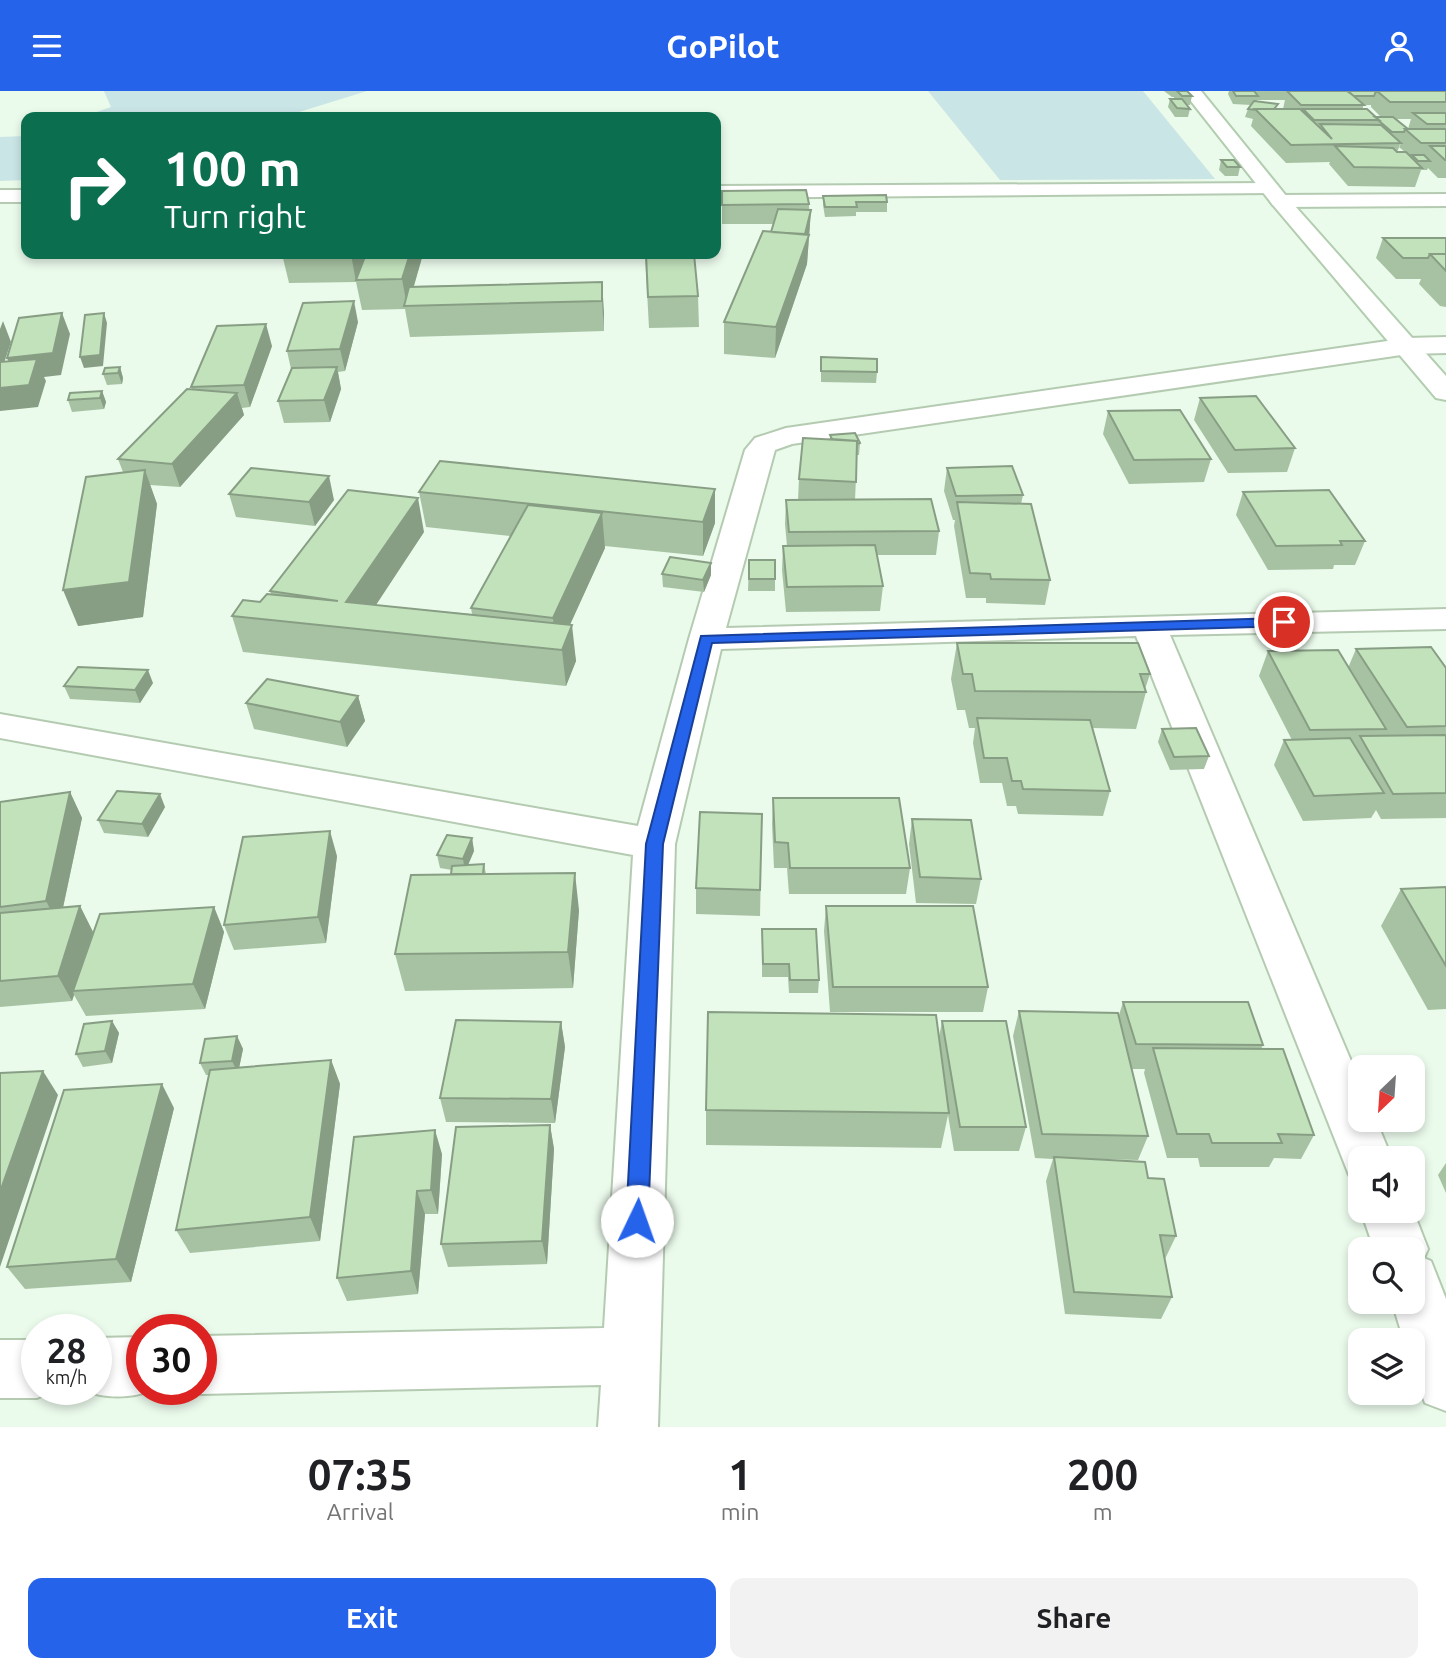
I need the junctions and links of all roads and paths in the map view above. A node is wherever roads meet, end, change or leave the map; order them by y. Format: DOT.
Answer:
graph roads {
  1 [pos="1192,91"];
  2 [pos="721,192"];
  3 [pos="1275,195"];
  4 [pos="0,196"];
  5 [pos="21,196"];
  6 [pos="1446,200"];
  7 [pos="1446,345"];
  8 [pos="1408,346"];
  9 [pos="1446,392"];
  10 [pos="1446,619"];
  11 [pos="1149,625"];
  12 [pos="706,639"];
  13 [pos="0,726"];
  14 [pos="654,844"];
  15 [pos="1362,1146"];
  16 [pos="1423,1314"];
  17 [pos="631,1356"];
  18 [pos="217,1365"];
  19 [pos="0,1369"];
  20 [pos="21,1369"];
  21 [pos="1446,1382"];
  22 [pos="628,1427"];
  1 -- 3 [label="street"];
  2 -- 3 [label="street"];
  3 -- 6 [label="street"];
  3 -- 8 [label="street"];
  4 -- 5 [label="street"];
  7 -- 8 [label="street"];
  8 -- 9 [label="street"];
  8 -- 12 [label="street"];
  10 -- 11 [label="street"];
  11 -- 12 [label="street"];
  11 -- 15 [label="street"];
  12 -- 14 [label="street"];
  13 -- 14 [label="street"];
  14 -- 17 [label="street"];
  16 -- 21 [label="street"];
  17 -- 18 [label="street"];
  17 -- 22 [label="street"];
  19 -- 20 [label="street"];
}
